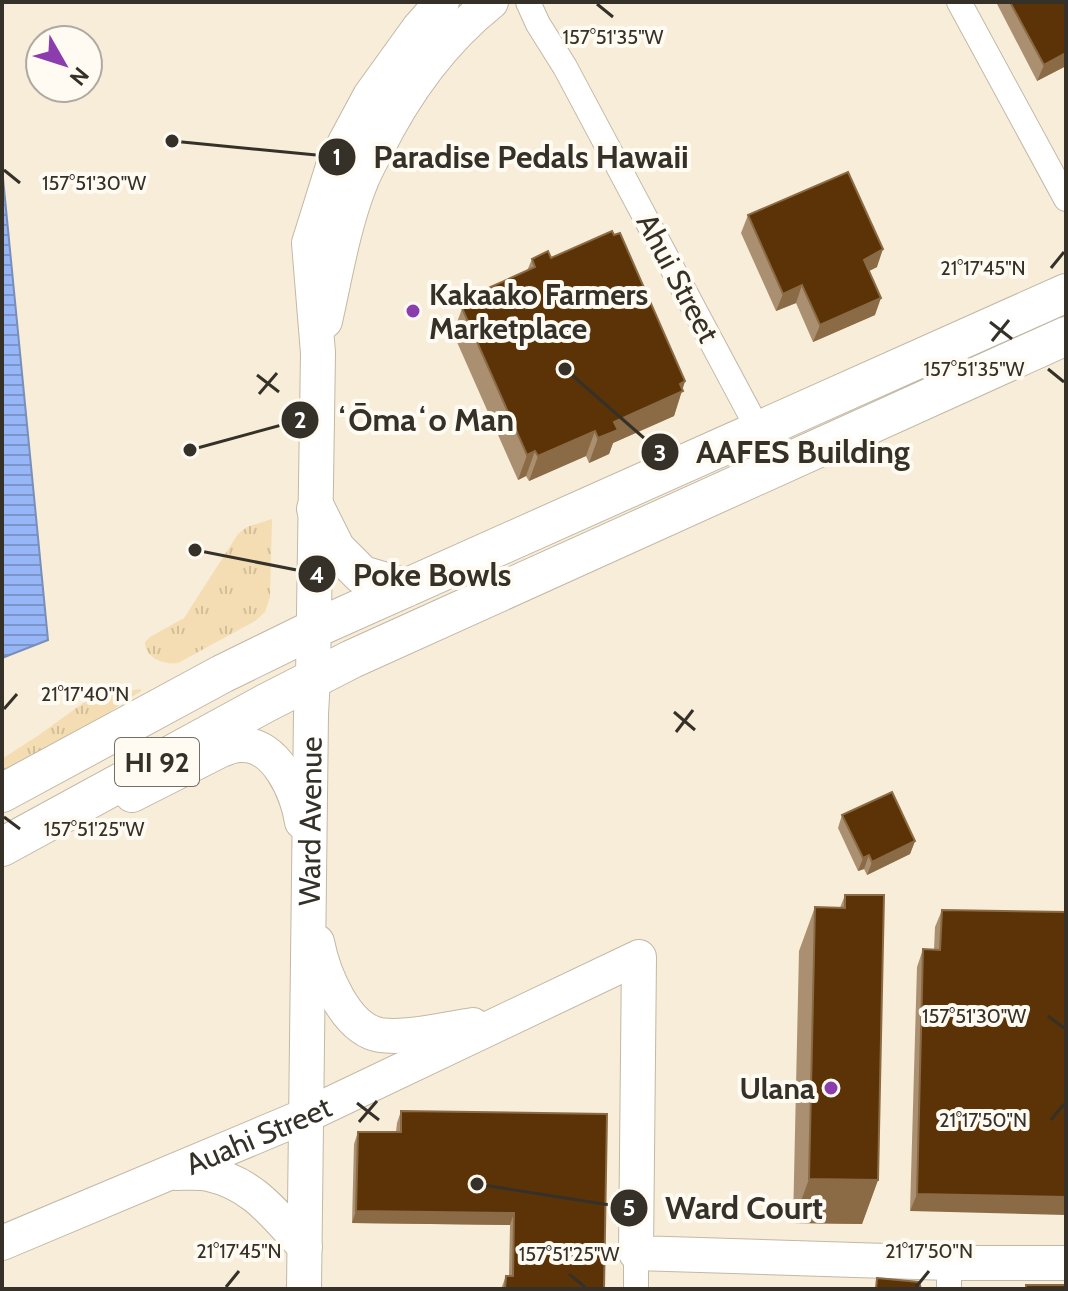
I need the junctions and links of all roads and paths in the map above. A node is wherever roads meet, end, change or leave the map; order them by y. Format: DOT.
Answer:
graph roads {
  1 [pos="442,2"];
  2 [pos="491,2"];
  3 [pos="528,2"];
  4 [pos="959,2"];
  5 [pos="1066,199"];
  6 [pos="1066,293"];
  7 [pos="1066,336"];
  8 [pos="318,353"];
  9 [pos="758,429"];
  10 [pos="316,509"];
  11 [pos="406,588"];
  12 [pos="314,629"];
  13 [pos="313,678"];
  14 [pos="2,793"];
  15 [pos="2,850"];
  16 [pos="310,885"];
  17 [pos="509,1020"];
  18 [pos="307,1115"];
  19 [pos="173,1173"];
  20 [pos="2,1243"];
  21 [pos="305,1247"];
  22 [pos="636,1253"];
  23 [pos="1066,1263"];
  24 [pos="949,1276"];
  25 [pos="304,1289"];
  26 [pos="636,1289"];
  1 -- 8 [label="street, Ward Avenue"];
  2 -- 8 [label="street, Ward Avenue"];
  3 -- 9 [label="street, Ahui Street"];
  4 -- 5 [label="street"];
  6 -- 9 [label="main road, HI 92"];
  7 -- 13 [label="main road, HI 92"];
  8 -- 10 [label="street, Ward Avenue"];
  9 -- 11 [label="main road, HI 92"];
  10 -- 11 [label="main road"];
  10 -- 12 [label="street, Ward Avenue"];
  11 -- 12 [label="main road, HI 92"];
  12 -- 13 [label="street, Ward Avenue"];
  12 -- 14 [label="main road, HI 92"];
  13 -- 15 [label="main road, HI 92"];
  13 -- 16 [label="street, Ward Avenue"];
  15 -- 16 [label="street"];
  16 -- 17 [label="street"];
  16 -- 18 [label="street, Ward Avenue"];
  17 -- 18 [label="street, Auahi Street"];
  17 -- 22 [label="street, Auahi Street"];
  18 -- 19 [label="street, Auahi Street"];
  18 -- 21 [label="street, Ward Avenue"];
  19 -- 20 [label="street, Auahi Street"];
  19 -- 21 [label="street"];
  21 -- 25 [label="street, Ward Avenue"];
  22 -- 24 [label="street"];
  22 -- 26 [label="street"];
  23 -- 24 [label="street"];
}
